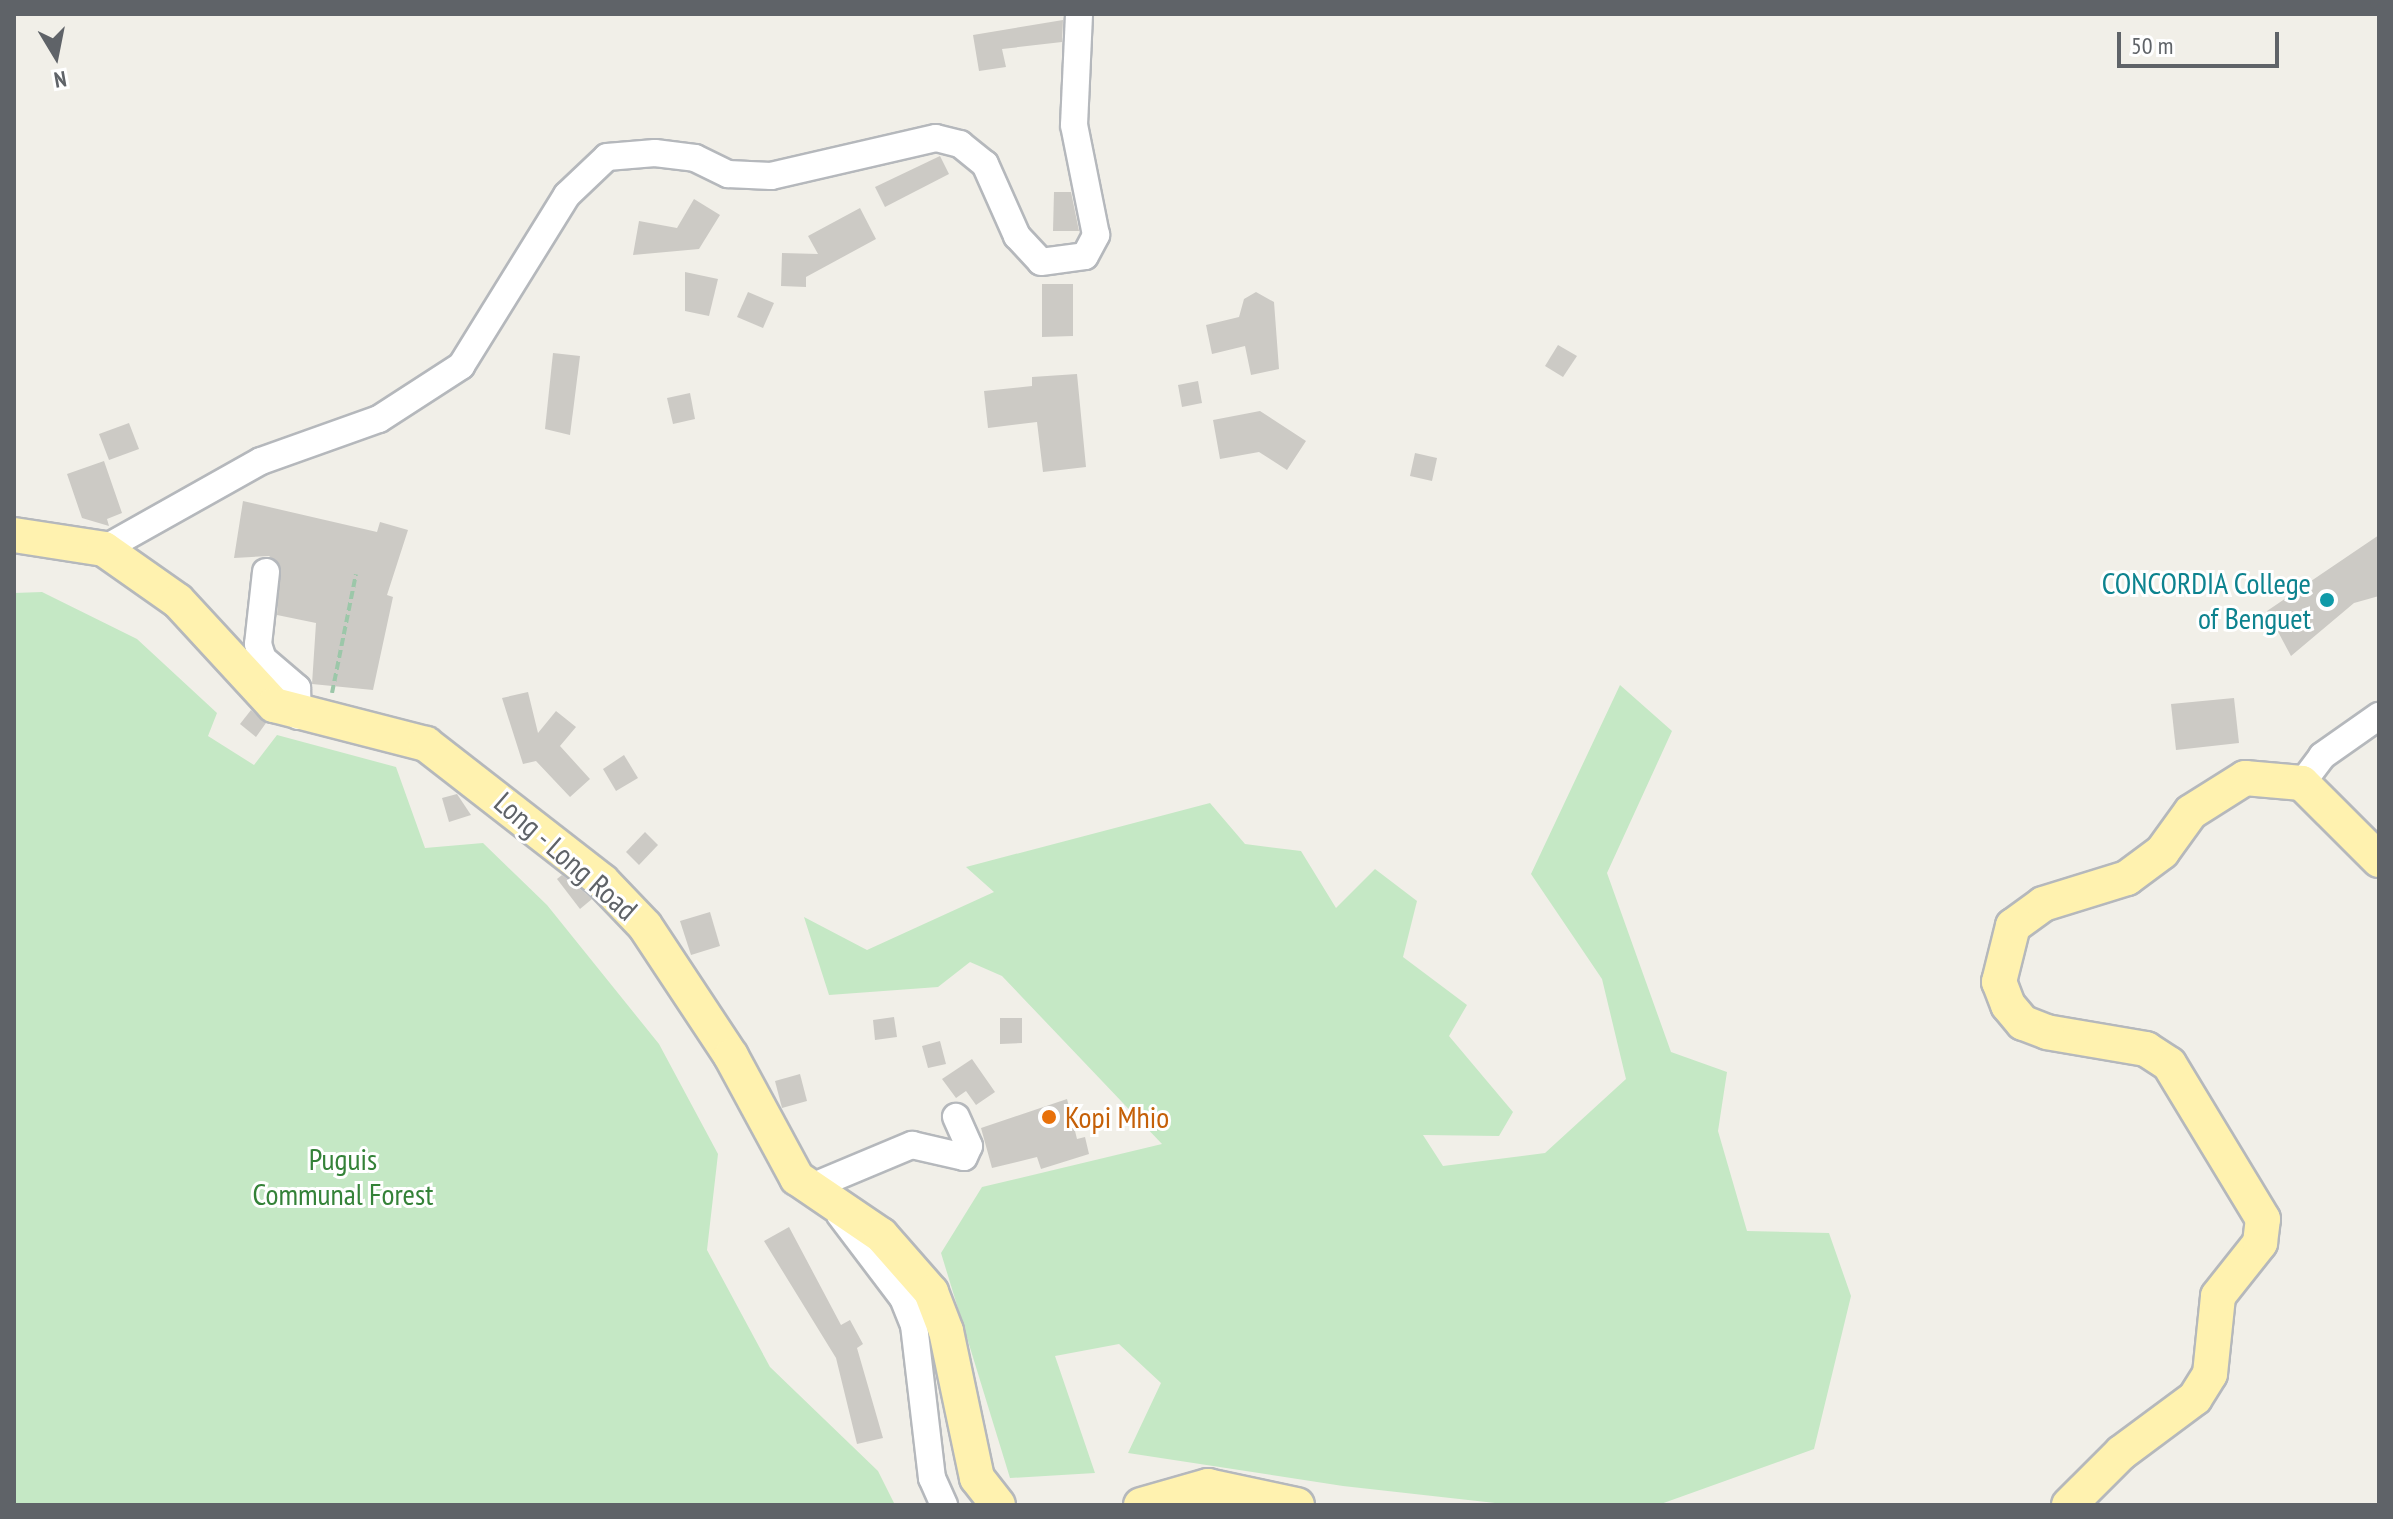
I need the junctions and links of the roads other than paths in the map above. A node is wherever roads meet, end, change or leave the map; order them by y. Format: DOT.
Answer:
graph roads {
  1 [pos="1079,14"];
  2 [pos="14,535"];
  3 [pos="104,549"];
  4 [pos="266,572"];
  5 [pos="2379,716"];
  6 [pos="312,719"];
  7 [pos="2302,783"];
  8 [pos="2379,860"];
  9 [pos="956,1117"];
  10 [pos="809,1188"];
  11 [pos="835,1209"];
  12 [pos="944,1505"];
  13 [pos="998,1505"];
  14 [pos="1141,1505"];
  15 [pos="1297,1505"];
  16 [pos="2069,1505"];
  1 -- 3 [label="street"];
  2 -- 3 [label="main road, Long - Long Road"];
  3 -- 6 [label="main road, Long - Long Road"];
  4 -- 6 [label="street"];
  5 -- 7 [label="street"];
  6 -- 10 [label="main road, Long - Long Road"];
  7 -- 8 [label="main road"];
  7 -- 16 [label="main road"];
  9 -- 10 [label="street"];
  10 -- 11 [label="main road, Long - Long Road"];
  11 -- 12 [label="street"];
  11 -- 13 [label="main road, Long - Long Road"];
  14 -- 15 [label="main road"];
}
